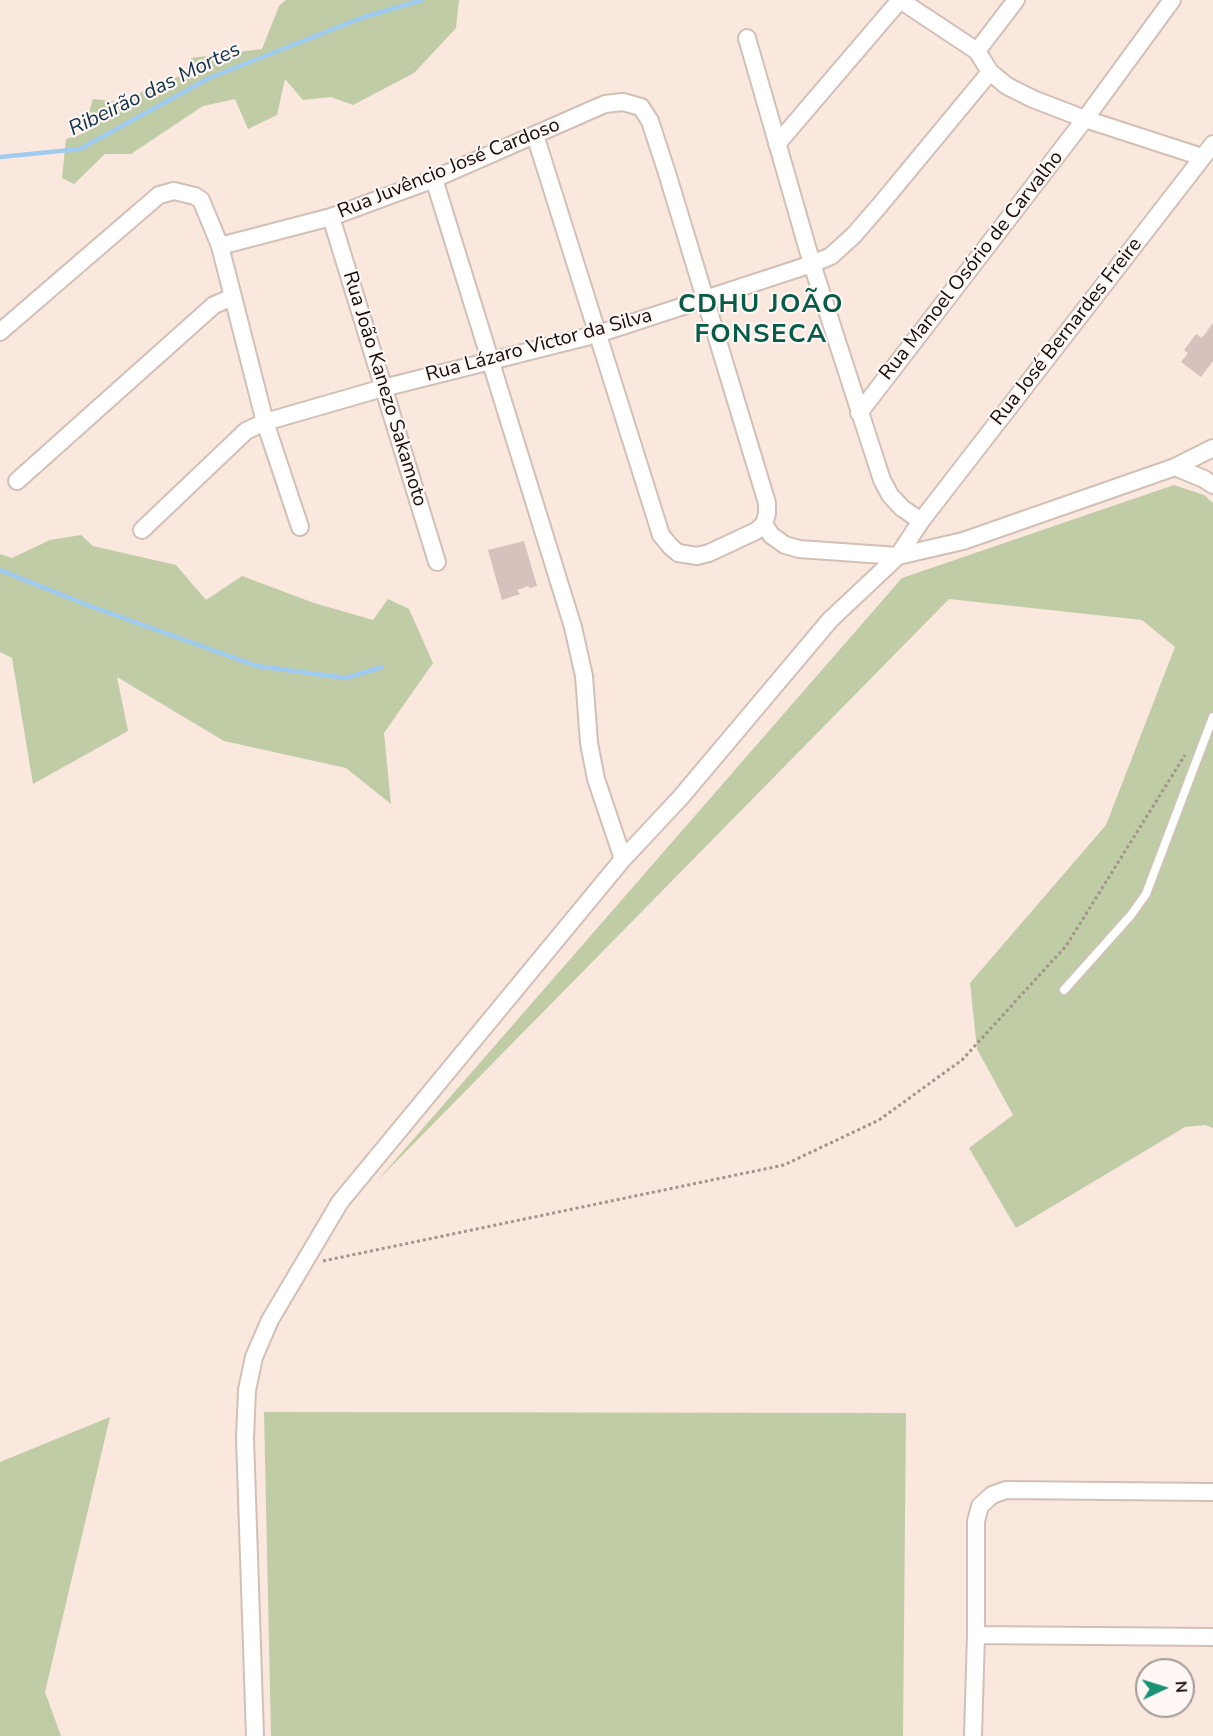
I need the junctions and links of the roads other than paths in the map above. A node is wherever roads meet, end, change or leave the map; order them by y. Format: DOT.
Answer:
graph roads {
  1 [pos="900,0"];
  2 [pos="1016,0"];
  3 [pos="1173,0"];
  4 [pos="747,38"];
  5 [pos="977,51"];
  6 [pos="990,72"];
  7 [pos="1084,119"];
  8 [pos="535,135"];
  9 [pos="777,144"];
  10 [pos="1208,150"];
  11 [pos="434,179"];
  12 [pos="331,217"];
  13 [pos="220,246"];
  14 [pos="812,264"];
  15 [pos="233,297"];
  16 [pos="704,298"];
  17 [pos="0,332"];
  18 [pos="598,334"];
  19 [pos="492,362"];
  20 [pos="382,388"];
  21 [pos="859,413"];
  22 [pos="265,422"];
  23 [pos="1213,448"];
  24 [pos="1175,467"];
  25 [pos="17,481"];
  26 [pos="1213,484"];
  27 [pos="766,519"];
  28 [pos="921,521"];
  29 [pos="300,527"];
  30 [pos="142,530"];
  31 [pos="898,556"];
  32 [pos="437,562"];
  33 [pos="1213,717"];
  34 [pos="623,859"];
  35 [pos="1064,990"];
  36 [pos="1213,1492"];
  37 [pos="976,1635"];
  38 [pos="1213,1637"];
  39 [pos="255,1736"];
  40 [pos="973,1736"];
  1 -- 5 [label="street"];
  1 -- 9 [label="street"];
  2 -- 5 [label="street"];
  3 -- 7 [label="street, Rua Manoel Osório de Carvalho"];
  4 -- 9 [label="street"];
  5 -- 6 [label="street"];
  6 -- 7 [label="street"];
  6 -- 14 [label="street, Rua Lázaro Victor da Silva"];
  7 -- 10 [label="street"];
  7 -- 21 [label="street, Rua Manoel Osório de Carvalho"];
  8 -- 11 [label="street, Rua Juvêncio José Cardoso"];
  8 -- 16 [label="street, Rua Juvêncio José Cardoso"];
  8 -- 18 [label="street"];
  9 -- 14 [label="street"];
  10 -- 28 [label="street, Rua José Bernardes Freire"];
  11 -- 12 [label="street, Rua Juvêncio José Cardoso"];
  11 -- 19 [label="street"];
  12 -- 13 [label="street, Rua Juvêncio José Cardoso"];
  12 -- 20 [label="street, Rua João Kanezo Sakamoto"];
  13 -- 15 [label="street"];
  13 -- 17 [label="street"];
  14 -- 16 [label="street, Rua Lázaro Victor da Silva"];
  14 -- 21 [label="street"];
  15 -- 22 [label="street"];
  15 -- 25 [label="street"];
  16 -- 18 [label="street, Rua Lázaro Victor da Silva"];
  16 -- 27 [label="street"];
  18 -- 19 [label="street, Rua Lázaro Victor da Silva"];
  18 -- 27 [label="street"];
  19 -- 20 [label="street, Rua Lázaro Victor da Silva"];
  19 -- 34 [label="street"];
  20 -- 22 [label="street, Rua Lázaro Victor da Silva"];
  20 -- 32 [label="street, Rua João Kanezo Sakamoto"];
  21 -- 28 [label="street"];
  22 -- 29 [label="street"];
  22 -- 30 [label="street, Rua Lázaro Victor da Silva"];
  23 -- 24 [label="street"];
  24 -- 26 [label="street"];
  24 -- 31 [label="street"];
  27 -- 31 [label="street"];
  28 -- 31 [label="street, Rua José Bernardes Freire"];
  31 -- 34 [label="street, Rua José Bernardes Freire"];
  33 -- 35 [label="lane"];
  34 -- 39 [label="street, Rua José Bernardes Freire"];
  36 -- 37 [label="street"];
  37 -- 38 [label="street"];
  37 -- 40 [label="street"];
}
